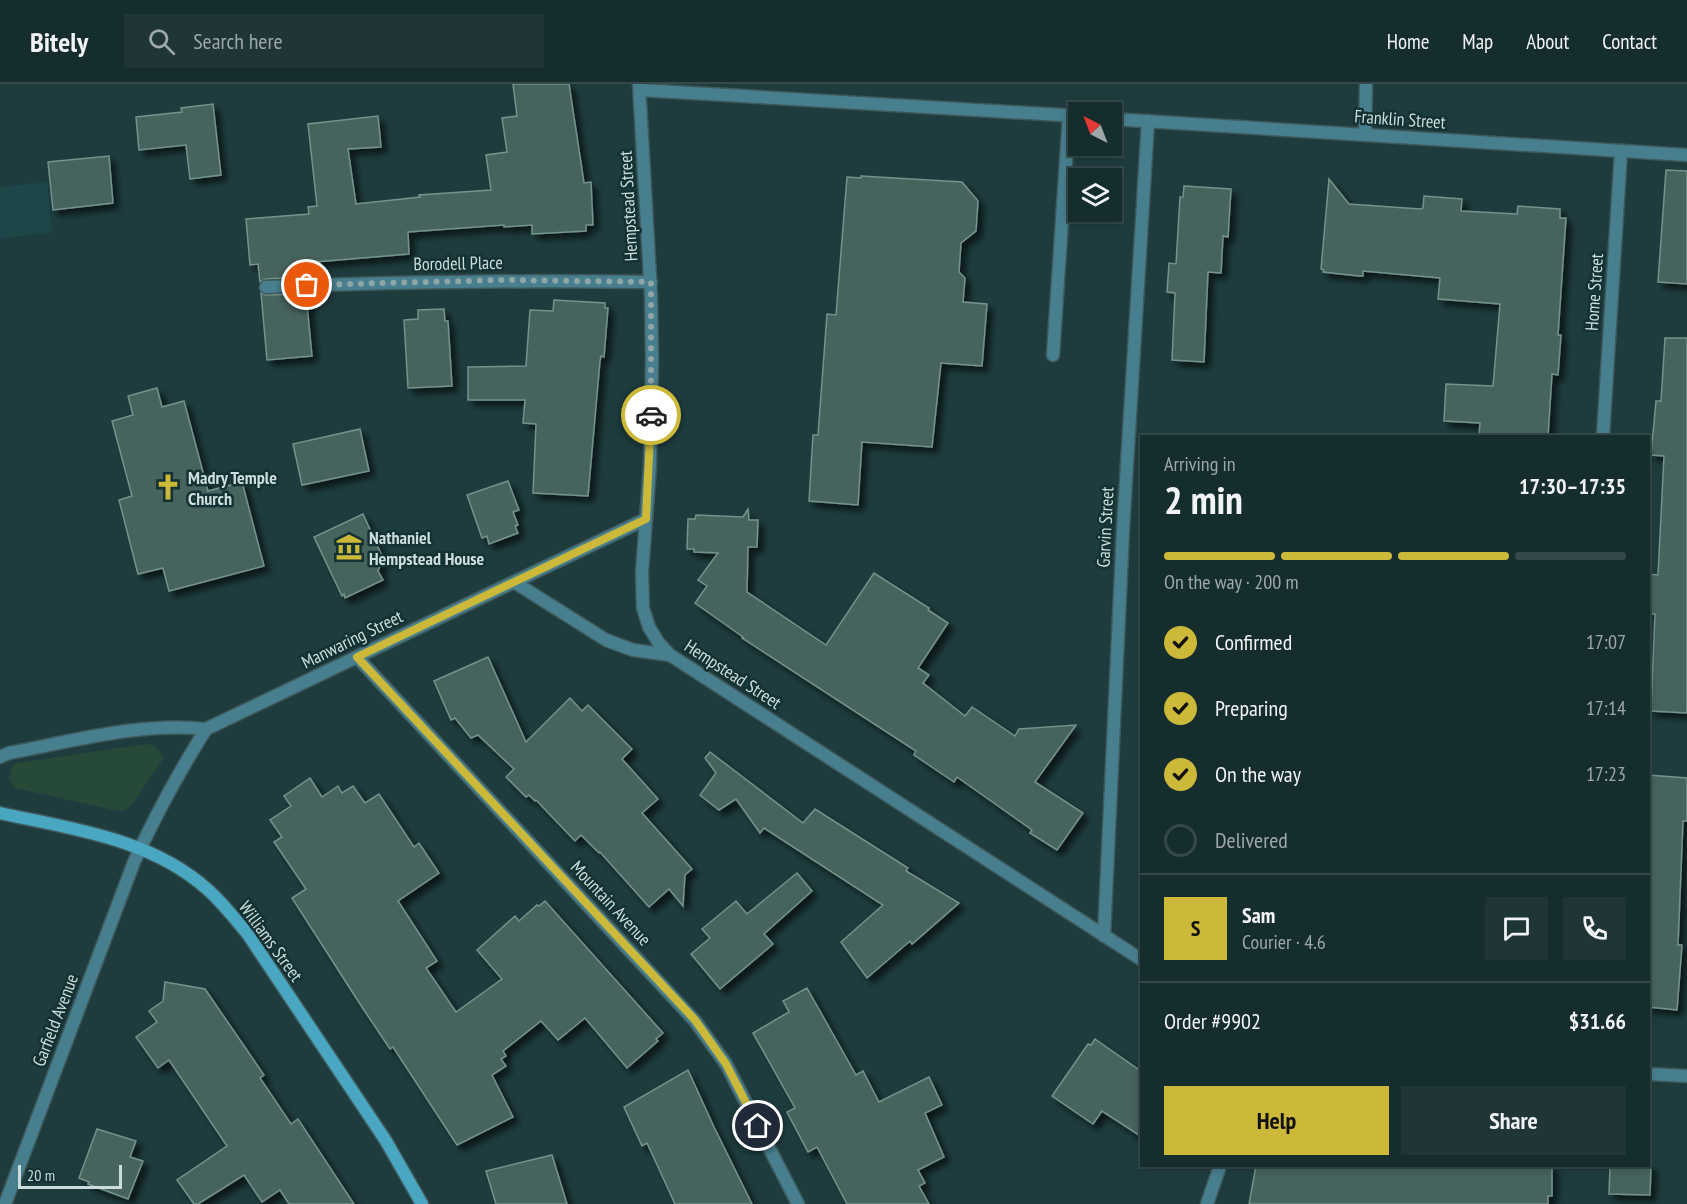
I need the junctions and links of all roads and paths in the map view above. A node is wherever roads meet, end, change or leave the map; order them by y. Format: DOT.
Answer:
graph roads {
  1 [pos="1366,84"];
  2 [pos="639,87"];
  3 [pos="1068,116"];
  4 [pos="1122,120"];
  5 [pos="1148,121"];
  6 [pos="1365,135"];
  7 [pos="1621,151"];
  8 [pos="1687,155"];
  9 [pos="1070,156"];
  10 [pos="651,282"];
  11 [pos="266,287"];
  12 [pos="1053,355"];
  13 [pos="1603,435"];
  14 [pos="646,519"];
  15 [pos="514,582"];
  16 [pos="670,655"];
  17 [pos="357,657"];
  18 [pos="206,729"];
  19 [pos="0,757"];
  20 [pos="0,813"];
  21 [pos="140,849"];
  22 [pos="1104,936"];
  23 [pos="1140,959"];
  24 [pos="1650,1074"];
  25 [pos="1687,1076"];
  26 [pos="1220,1167"];
  27 [pos="5,1204"];
  28 [pos="422,1204"];
  29 [pos="798,1204"];
  30 [pos="1207,1204"];
  1 -- 6 [label="street"];
  2 -- 3 [label="street"];
  2 -- 10 [label="street, Hempstead Street"];
  4 -- 5 [label="street, Franklin Street"];
  5 -- 6 [label="street, Franklin Street"];
  5 -- 22 [label="street, Garvin Street"];
  6 -- 7 [label="street, Franklin Street"];
  7 -- 8 [label="street, Franklin Street"];
  7 -- 13 [label="street, Home Street"];
  9 -- 12 [label="street"];
  10 -- 11 [label="street, Borodell Place"];
  10 -- 14 [label="street, Hempstead Street"];
  14 -- 15 [label="street, Manwaring Street"];
  14 -- 16 [label="street, Hempstead Street"];
  15 -- 16 [label="street"];
  15 -- 17 [label="street, Manwaring Street"];
  16 -- 22 [label="street, Hempstead Street"];
  17 -- 18 [label="street, Manwaring Street"];
  17 -- 29 [label="street, Mountain Avenue"];
  18 -- 19 [label="street, Manwaring Street"];
  18 -- 21 [label="street"];
  20 -- 21 [label="street, Williams Street"];
  21 -- 27 [label="street, Garfield Avenue"];
  21 -- 28 [label="street, Williams Street"];
  22 -- 23 [label="street, Hempstead Street"];
  24 -- 25 [label="street"];
  26 -- 30 [label="street"];
}
